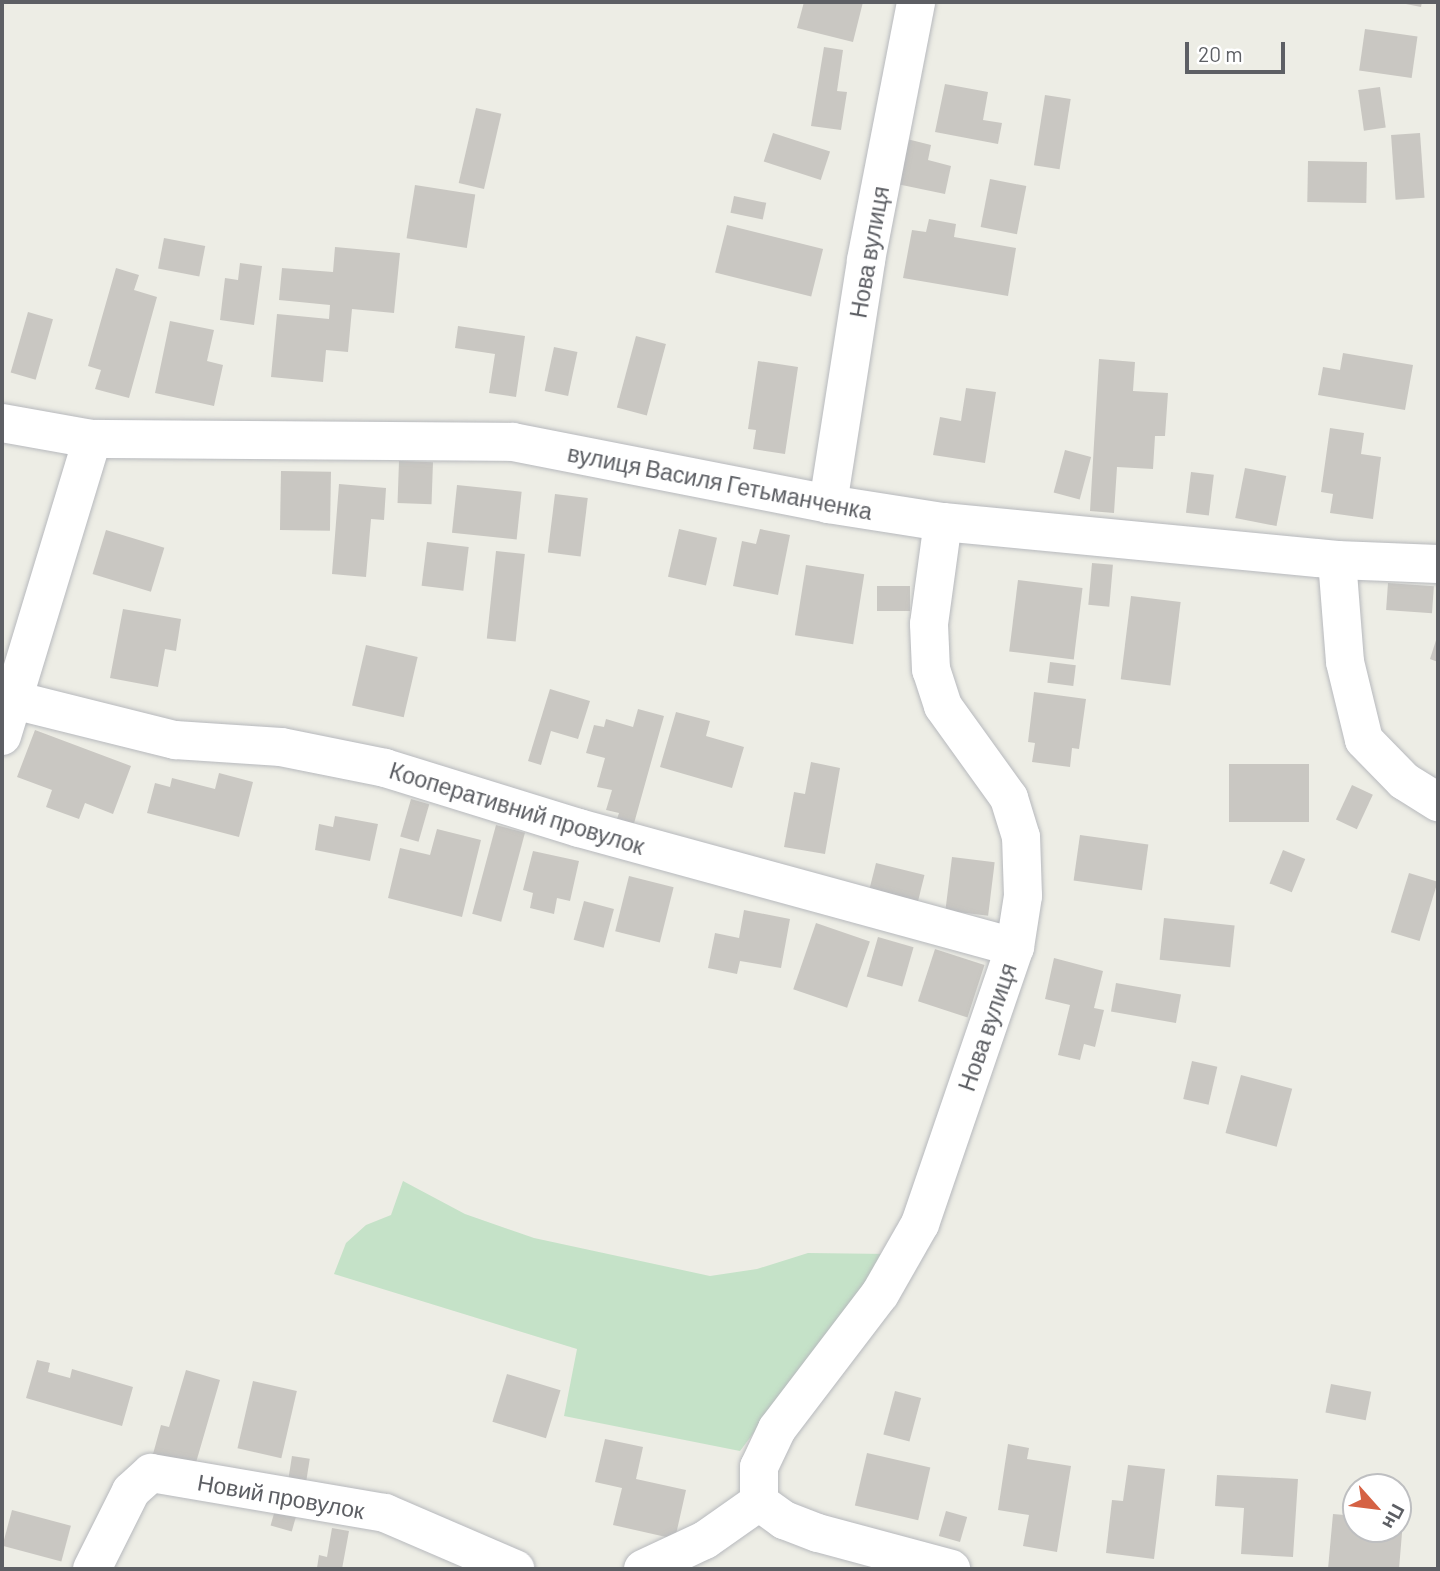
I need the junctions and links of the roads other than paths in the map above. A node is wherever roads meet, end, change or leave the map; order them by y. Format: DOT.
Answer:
graph roads {
  1 [pos="916,2"];
  2 [pos="2,423"];
  3 [pos="92,439"];
  4 [pos="828,504"];
  5 [pos="943,522"];
  6 [pos="1337,560"];
  7 [pos="1438,564"];
  8 [pos="14,699"];
  9 [pos="2,736"];
  10 [pos="1438,802"];
  11 [pos="1015,947"];
  12 [pos="759,1502"];
  13 [pos="92,1569"];
  14 [pos="515,1569"];
  15 [pos="643,1569"];
  16 [pos="951,1569"];
  1 -- 4 [label="street, Нова вулиця"];
  2 -- 3 [label="street, вулиця Василя Гетьманченка"];
  3 -- 4 [label="street, вулиця Василя Гетьманченка"];
  3 -- 8 [label="street"];
  4 -- 5 [label="street, вулиця Василя Гетьманченка"];
  5 -- 6 [label="street, вулиця Василя Гетьманченка"];
  5 -- 11 [label="street, Нова вулиця"];
  6 -- 7 [label="street, вулиця Василя Гетьманченка"];
  6 -- 10 [label="street"];
  8 -- 9 [label="street"];
  8 -- 11 [label="street, Кооперативний провулок"];
  11 -- 12 [label="street, Нова вулиця"];
  12 -- 15 [label="street"];
  12 -- 16 [label="street"];
  13 -- 14 [label="street, Новий провулок"];
}
